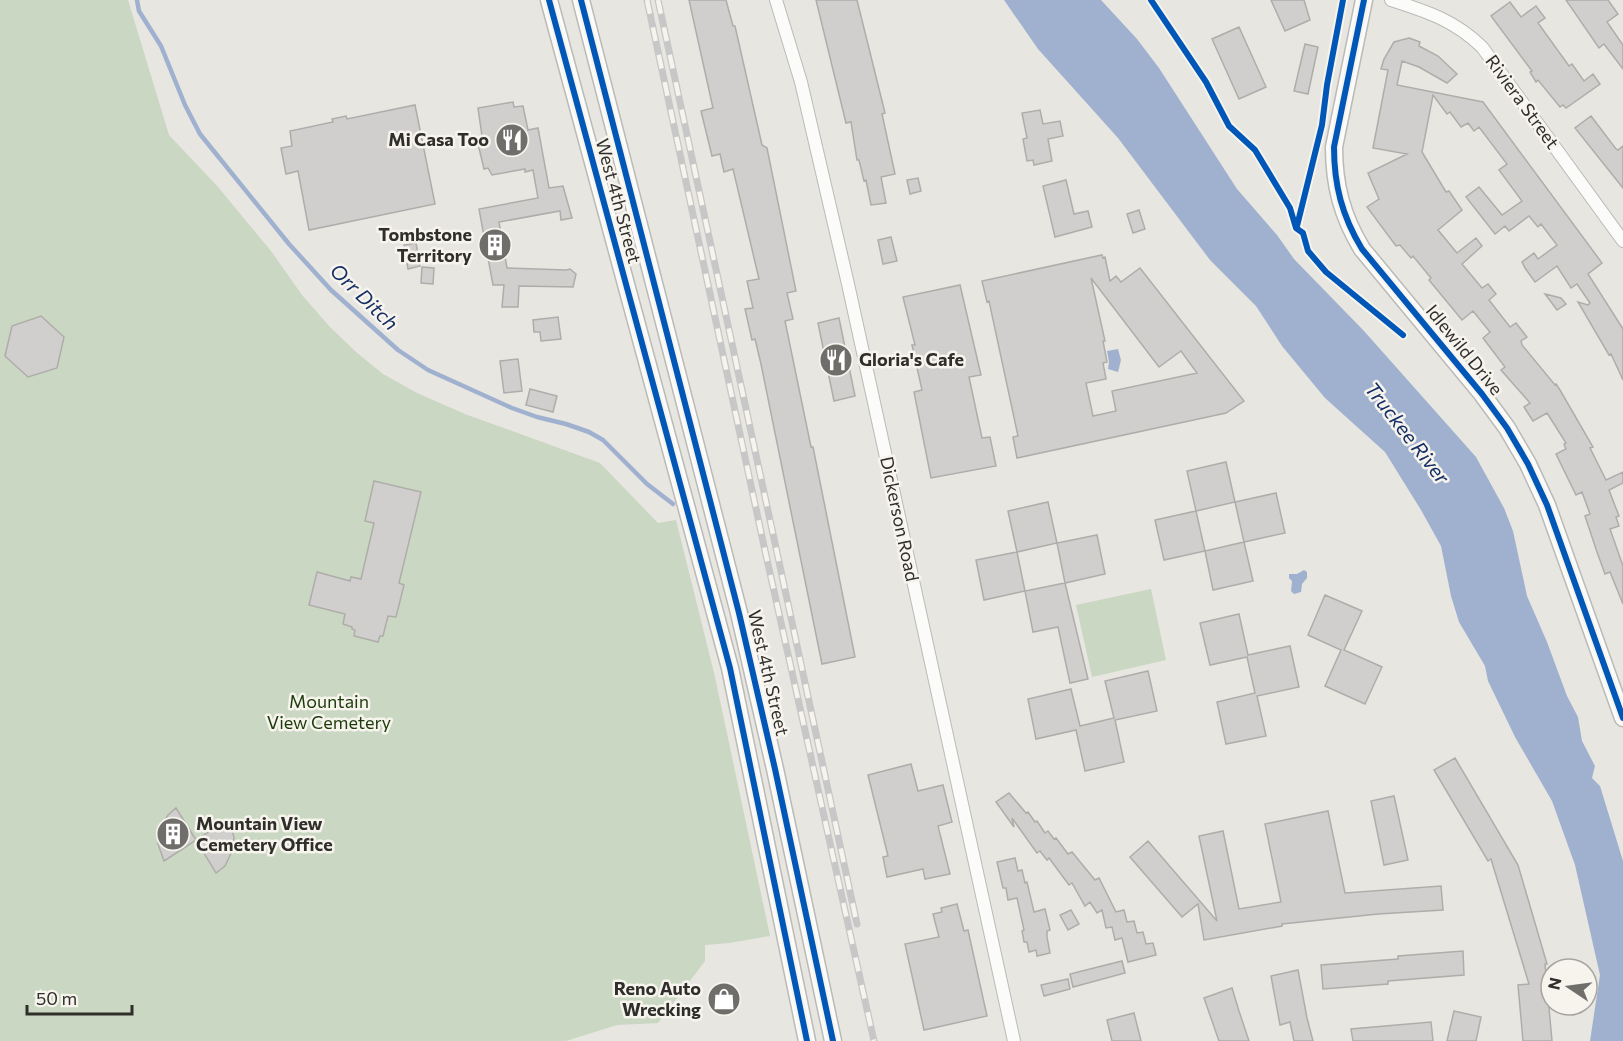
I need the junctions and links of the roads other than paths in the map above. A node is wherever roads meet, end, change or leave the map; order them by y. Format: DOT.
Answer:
graph roads {
  1 [pos="549,0"];
  2 [pos="581,0"];
  3 [pos="776,0"];
  4 [pos="1364,0"];
  5 [pos="1391,0"];
  6 [pos="1623,241"];
  7 [pos="1623,718"];
  8 [pos="807,1041"];
  9 [pos="833,1041"];
  10 [pos="1014,1041"];
  1 -- 8 [label="main road, West 4th Street"];
  2 -- 9 [label="main road, West 4th Street"];
  3 -- 10 [label="street, Dickerson Road"];
  4 -- 7 [label="main road, Idlewild Drive"];
  5 -- 6 [label="street, Riviera Street"];
}
